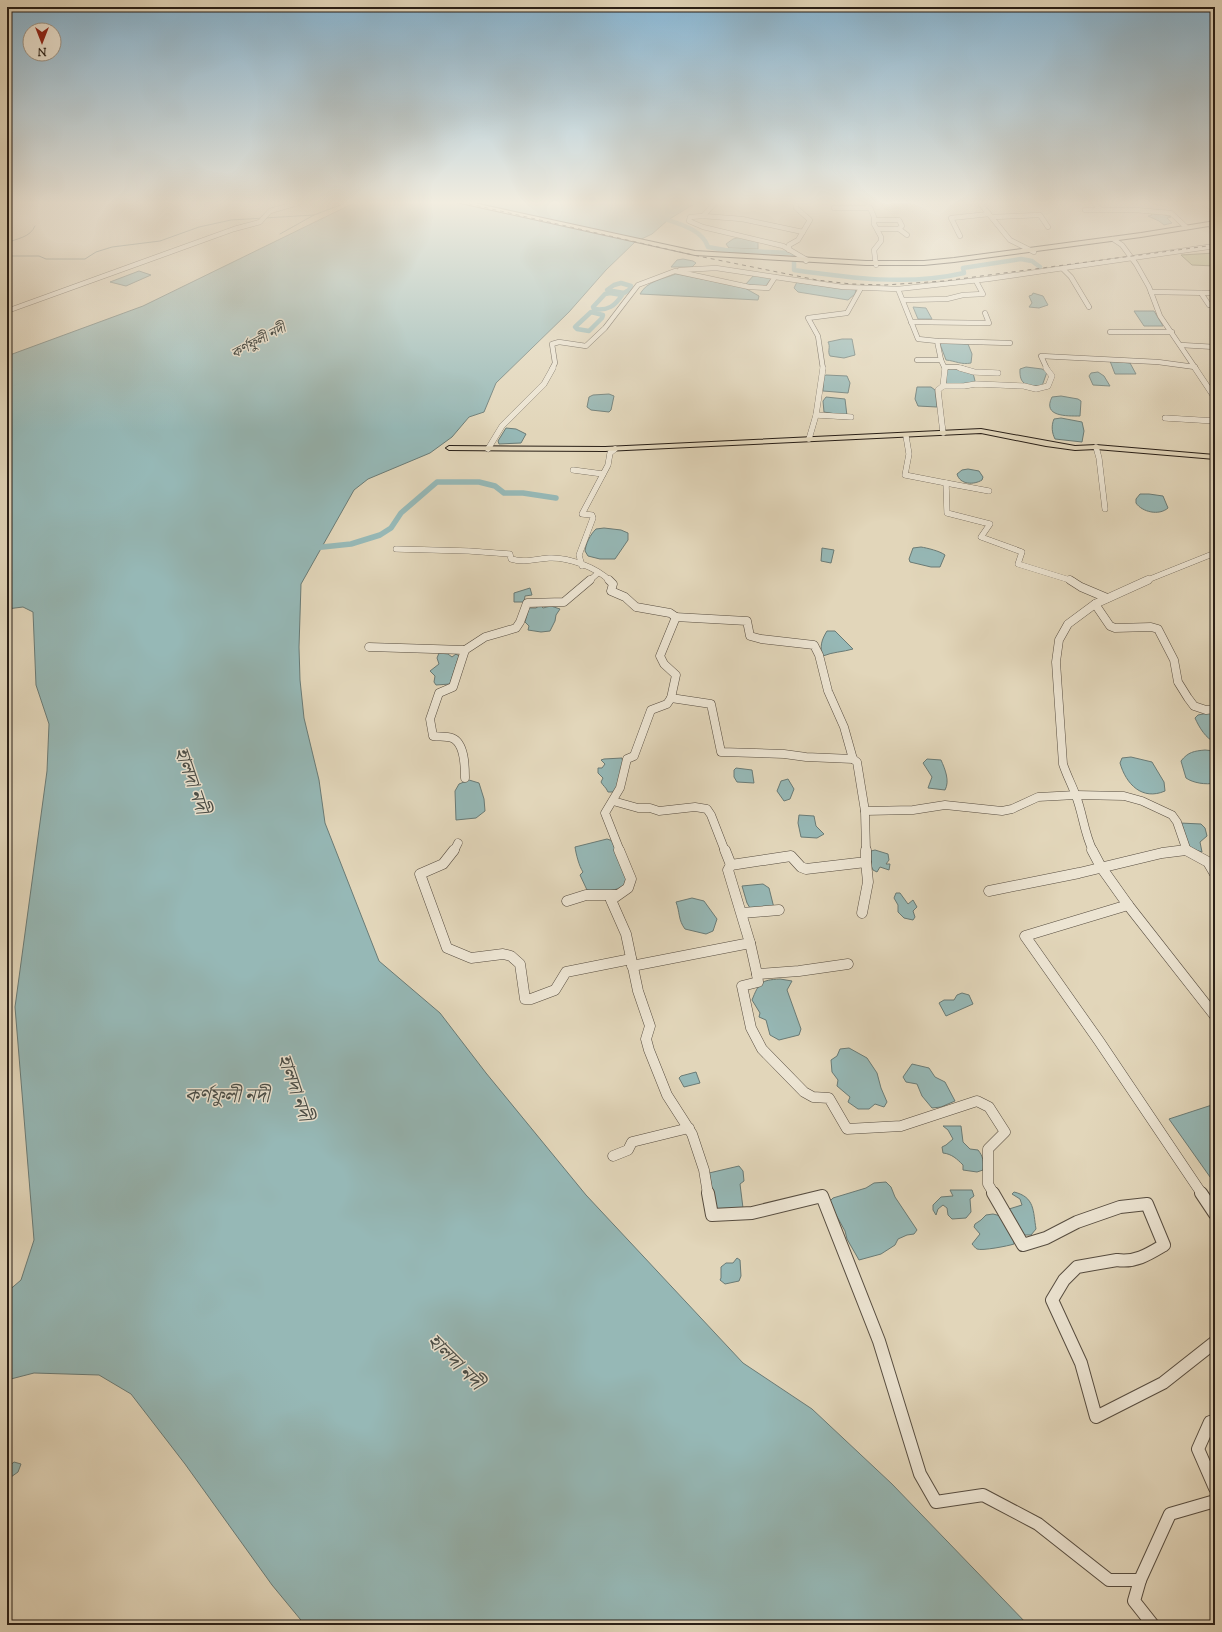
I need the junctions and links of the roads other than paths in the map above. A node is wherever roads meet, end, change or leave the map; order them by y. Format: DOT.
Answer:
graph roads {
  1 [pos="97,278"];
  2 [pos="652,278"];
  3 [pos="708,278"];
  4 [pos="774,278"];
  5 [pos="782,278"];
  6 [pos="997,278"];
  7 [pos="1073,278"];
  8 [pos="1143,278"];
  9 [pos="976,281"];
  10 [pos="861,288"];
  11 [pos="898,289"];
  12 [pos="1151,292"];
  13 [pos="1201,293"];
  14 [pos="1215,293"];
  15 [pos="903,300"];
  16 [pos="1209,305"];
  17 [pos="1089,307"];
  18 [pos="7,311"];
  19 [pos="807,311"];
  20 [pos="985,312"];
  21 [pos="808,318"];
  22 [pos="911,322"];
  23 [pos="1110,332"];
  24 [pos="1172,332"];
  25 [pos="937,341"];
  26 [pos="1010,343"];
  27 [pos="1181,345"];
  28 [pos="1215,347"];
  29 [pos="917,360"];
  30 [pos="941,360"];
  31 [pos="945,367"];
  32 [pos="1195,367"];
  33 [pos="998,373"];
  34 [pos="943,386"];
  35 [pos="1215,398"];
  36 [pos="816,415"];
  37 [pos="851,417"];
  38 [pos="1165,418"];
  39 [pos="1215,421"];
  40 [pos="943,432"];
  41 [pos="906,436"];
  42 [pos="809,439"];
  43 [pos="1096,447"];
  44 [pos="449,448"];
  45 [pos="488,449"];
  46 [pos="615,449"];
  47 [pos="1215,457"];
  48 [pos="573,470"];
  49 [pos="603,474"];
  50 [pos="946,483"];
  51 [pos="989,491"];
  52 [pos="1105,509"];
  53 [pos="396,549"];
  54 [pos="1215,553"];
  55 [pos="582,566"];
  56 [pos="598,573"];
  57 [pos="1107,598"];
  58 [pos="1095,604"];
  59 [pos="675,617"];
  60 [pos="370,647"];
  61 [pos="465,650"];
  62 [pos="671,698"];
  63 [pos="1215,710"];
  64 [pos="852,758"];
  65 [pos="465,778"];
  66 [pos="1076,795"];
  67 [pos="613,801"];
  68 [pos="865,812"];
  69 [pos="458,843"];
  70 [pos="1186,850"];
  71 [pos="866,862"];
  72 [pos="731,865"];
  73 [pos="1100,867"];
  74 [pos="1215,874"];
  75 [pos="989,891"];
  76 [pos="616,895"];
  77 [pos="567,901"];
  78 [pos="1128,905"];
  79 [pos="779,910"];
  80 [pos="742,913"];
  81 [pos="862,913"];
  82 [pos="750,943"];
  83 [pos="632,963"];
  84 [pos="848,964"];
  85 [pos="757,974"];
  86 [pos="1215,1016"];
  87 [pos="689,1128"];
  88 [pos="612,1156"];
  89 [pos="1215,1214"];
  90 [pos="1215,1342"];
  91 [pos="1215,1421"];
  92 [pos="1215,1488"];
  93 [pos="1215,1501"];
  94 [pos="1140,1580"];
  95 [pos="1153,1625"];
  1 -- 18 [label="street"];
  2 -- 45 [label="street"];
  3 -- 4 [label="street"];
  5 -- 10 [label="street"];
  6 -- 9 [label="street"];
  7 -- 17 [label="street"];
  8 -- 12 [label="street"];
  9 -- 11 [label="street"];
  9 -- 15 [label="street"];
  10 -- 11 [label="street"];
  10 -- 21 [label="street"];
  11 -- 15 [label="street"];
  12 -- 13 [label="street"];
  12 -- 24 [label="street"];
  13 -- 14 [label="street"];
  13 -- 16 [label="street"];
  15 -- 22 [label="street"];
  19 -- 21 [label="street"];
  20 -- 22 [label="street"];
  21 -- 36 [label="street"];
  22 -- 25 [label="street"];
  23 -- 24 [label="street"];
  24 -- 27 [label="street"];
  25 -- 26 [label="street"];
  25 -- 30 [label="street"];
  27 -- 28 [label="street"];
  27 -- 32 [label="street"];
  29 -- 30 [label="street"];
  30 -- 31 [label="street"];
  31 -- 33 [label="street"];
  31 -- 34 [label="street"];
  32 -- 34 [label="street"];
  32 -- 35 [label="street"];
  34 -- 40 [label="street"];
  36 -- 37 [label="street"];
  36 -- 42 [label="street"];
  38 -- 39 [label="street"];
  40 -- 41 [label="main road"];
  40 -- 43 [label="main road"];
  41 -- 42 [label="main road"];
  41 -- 50 [label="street"];
  42 -- 46 [label="main road"];
  43 -- 47 [label="main road"];
  43 -- 52 [label="street"];
  44 -- 45 [label="main road"];
  45 -- 46 [label="main road"];
  46 -- 49 [label="street"];
  48 -- 49 [label="street"];
  49 -- 55 [label="street"];
  50 -- 51 [label="street"];
  50 -- 57 [label="street"];
  53 -- 55 [label="street"];
  54 -- 57 [label="street"];
  55 -- 56 [label="street"];
  56 -- 59 [label="street"];
  56 -- 61 [label="street"];
  57 -- 58 [label="street"];
  58 -- 63 [label="street"];
  58 -- 66 [label="street"];
  59 -- 62 [label="street"];
  59 -- 64 [label="street"];
  60 -- 61 [label="street"];
  61 -- 65 [label="street"];
  62 -- 64 [label="street"];
  62 -- 67 [label="street"];
  64 -- 68 [label="street"];
  66 -- 68 [label="street"];
  66 -- 70 [label="street"];
  66 -- 73 [label="street"];
  67 -- 72 [label="street"];
  67 -- 76 [label="street"];
  68 -- 71 [label="street"];
  69 -- 83 [label="street"];
  70 -- 73 [label="street"];
  70 -- 74 [label="street"];
  71 -- 72 [label="street"];
  71 -- 81 [label="street"];
  72 -- 80 [label="street"];
  73 -- 75 [label="street"];
  73 -- 78 [label="street"];
  76 -- 77 [label="street"];
  76 -- 83 [label="street"];
  78 -- 86 [label="street"];
  78 -- 89 [label="street"];
  79 -- 80 [label="street"];
  80 -- 82 [label="street"];
  82 -- 83 [label="street"];
  82 -- 85 [label="street"];
  83 -- 87 [label="street"];
  84 -- 85 [label="street"];
  85 -- 90 [label="street"];
  87 -- 88 [label="street"];
  87 -- 94 [label="street"];
  91 -- 92 [label="street"];
  93 -- 94 [label="street"];
  94 -- 95 [label="street"];
}
